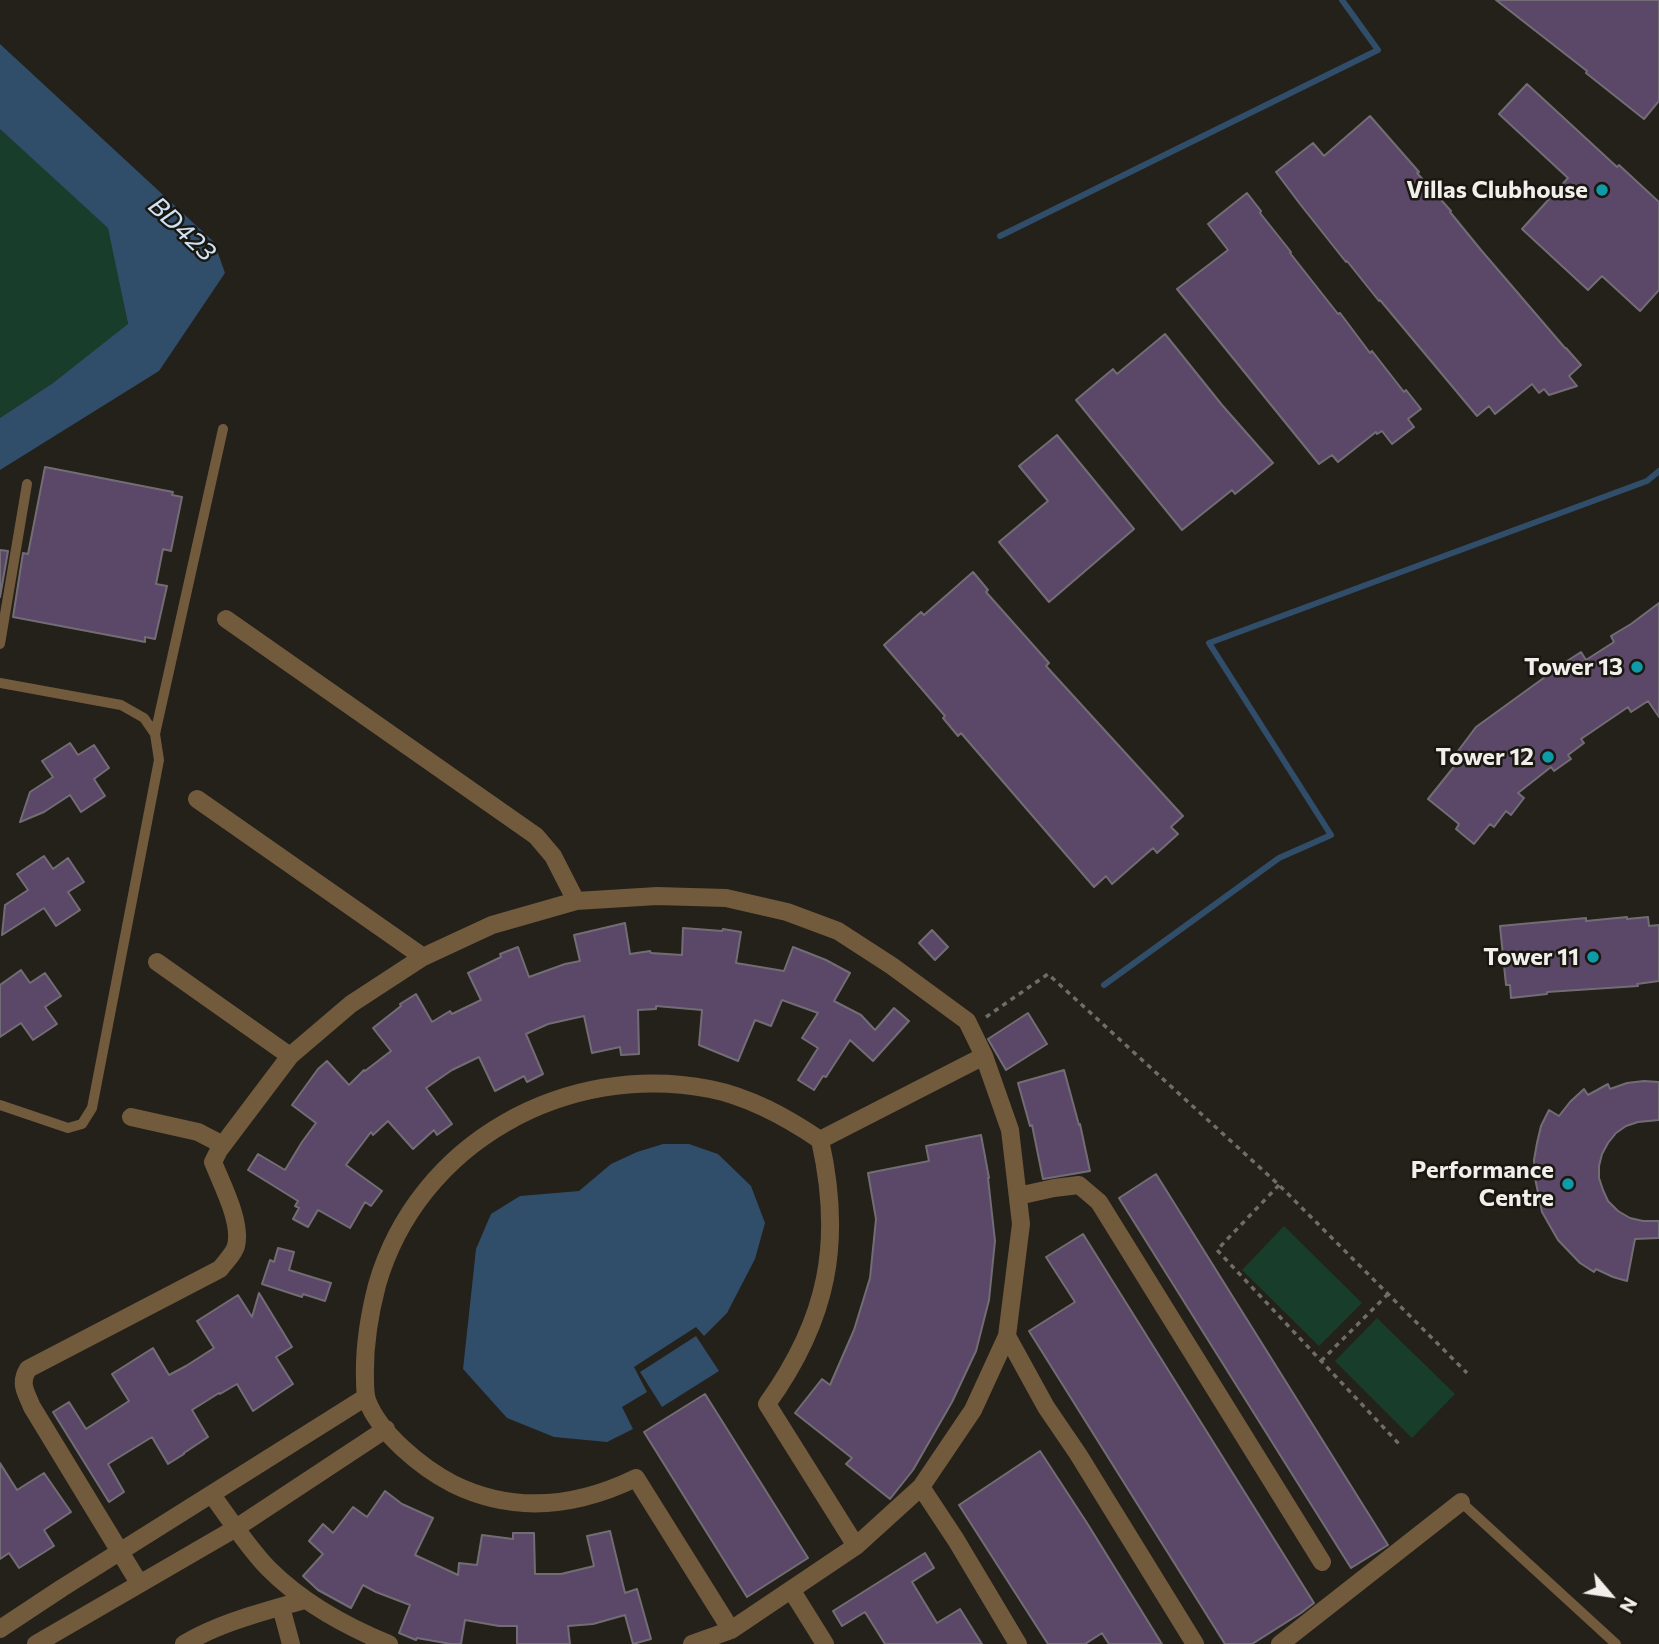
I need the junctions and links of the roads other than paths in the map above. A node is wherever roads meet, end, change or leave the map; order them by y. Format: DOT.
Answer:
graph roads {
  1 [pos="223,429"];
  2 [pos="27,484"];
  3 [pos="226,619"];
  4 [pos="0,644"];
  5 [pos="0,683"];
  6 [pos="155,734"];
  7 [pos="197,799"];
  8 [pos="576,901"];
  9 [pos="423,957"];
  10 [pos="157,962"];
  11 [pos="290,1056"];
  12 [pos="984,1056"];
  13 [pos="0,1105"];
  14 [pos="131,1117"];
  15 [pos="820,1140"];
  16 [pos="223,1145"];
  17 [pos="1018,1196"];
  18 [pos="1007,1336"];
  19 [pos="366,1397"];
  20 [pos="386,1429"];
  21 [pos="921,1487"];
  22 [pos="212,1495"];
  23 [pos="1461,1502"];
  24 [pos="236,1528"];
  25 [pos="856,1546"];
  26 [pos="120,1552"];
  27 [pos="1322,1562"];
  28 [pos="139,1584"];
  29 [pos="792,1591"];
  30 [pos="304,1600"];
  31 [pos="281,1607"];
  32 [pos="731,1630"];
  33 [pos="0,1631"];
  34 [pos="8,1644"];
  35 [pos="36,1644"];
  36 [pos="184,1644"];
  37 [pos="291,1644"];
  38 [pos="389,1644"];
  39 [pos="692,1644"];
  40 [pos="825,1644"];
  41 [pos="1018,1644"];
  42 [pos="1195,1644"];
  43 [pos="1280,1644"];
  44 [pos="1616,1644"];
  1 -- 6 [label="lane"];
  2 -- 4 [label="lane"];
  3 -- 8 [label="street"];
  5 -- 6 [label="lane"];
  6 -- 13 [label="lane"];
  7 -- 9 [label="street"];
  8 -- 9 [label="street"];
  8 -- 12 [label="street"];
  9 -- 11 [label="street"];
  10 -- 11 [label="street"];
  11 -- 16 [label="street"];
  12 -- 15 [label="street"];
  12 -- 17 [label="street"];
  14 -- 16 [label="street"];
  15 -- 19 [label="street"];
  15 -- 25 [label="street"];
  16 -- 26 [label="street"];
  17 -- 18 [label="street"];
  17 -- 27 [label="street"];
  18 -- 21 [label="street"];
  18 -- 42 [label="street"];
  19 -- 20 [label="street"];
  19 -- 22 [label="street"];
  20 -- 24 [label="street"];
  20 -- 32 [label="street"];
  21 -- 25 [label="street"];
  21 -- 41 [label="street"];
  22 -- 24 [label="street"];
  22 -- 26 [label="street"];
  23 -- 43 [label="street"];
  23 -- 44 [label="lane"];
  24 -- 28 [label="street"];
  24 -- 30 [label="street"];
  25 -- 29 [label="street"];
  26 -- 28 [label="street"];
  26 -- 33 [label="street"];
  28 -- 35 [label="street"];
  29 -- 32 [label="street"];
  29 -- 40 [label="street"];
  30 -- 31 [label="street"];
  30 -- 38 [label="street"];
  31 -- 36 [label="street"];
  31 -- 37 [label="street"];
  32 -- 39 [label="street"];
  33 -- 34 [label="street"];
}
